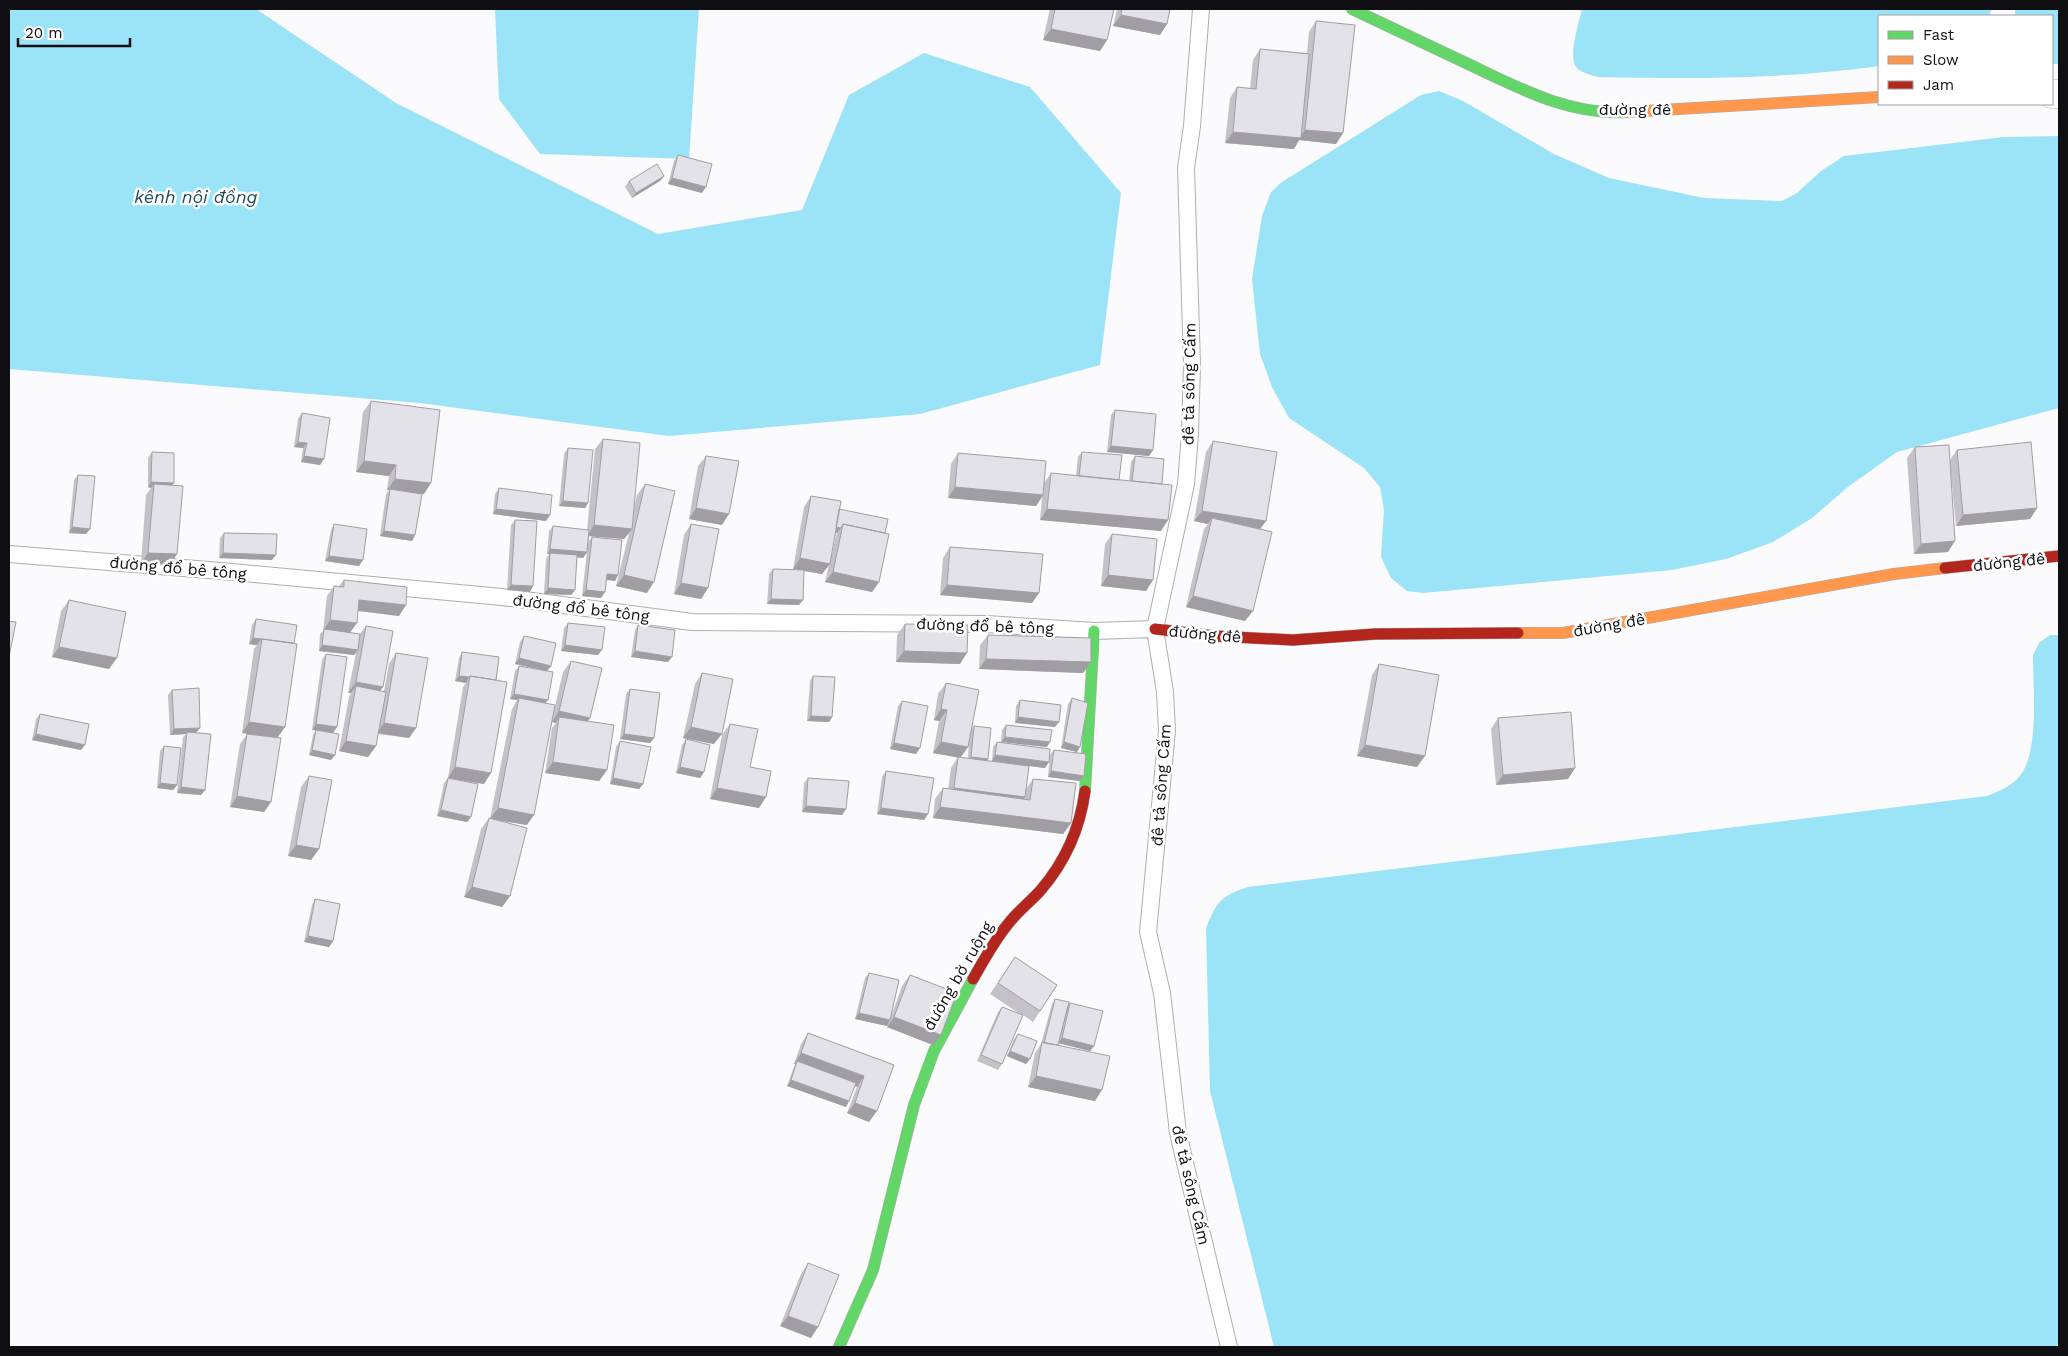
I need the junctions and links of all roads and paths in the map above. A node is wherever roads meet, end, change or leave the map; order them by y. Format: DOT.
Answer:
graph roads {
  1 [pos="1201,9"];
  2 [pos="1352,9"];
  3 [pos="1878,97"];
  4 [pos="9,554"];
  5 [pos="2059,556"];
  6 [pos="1155,629"];
  7 [pos="1094,631"];
  8 [pos="839,1347"];
  9 [pos="1229,1347"];
  1 -- 6 [label="lane, đê tả sông Cấm"];
  2 -- 3 [label="street, đường đê"];
  4 -- 7 [label="lane, đường đổ bê tông"];
  5 -- 6 [label="street, đường đê"];
  6 -- 7 [label="lane, đường đổ bê tông"];
  6 -- 9 [label="lane, đê tả sông Cấm"];
  7 -- 8 [label="street, đường bờ ruộng"];
}
